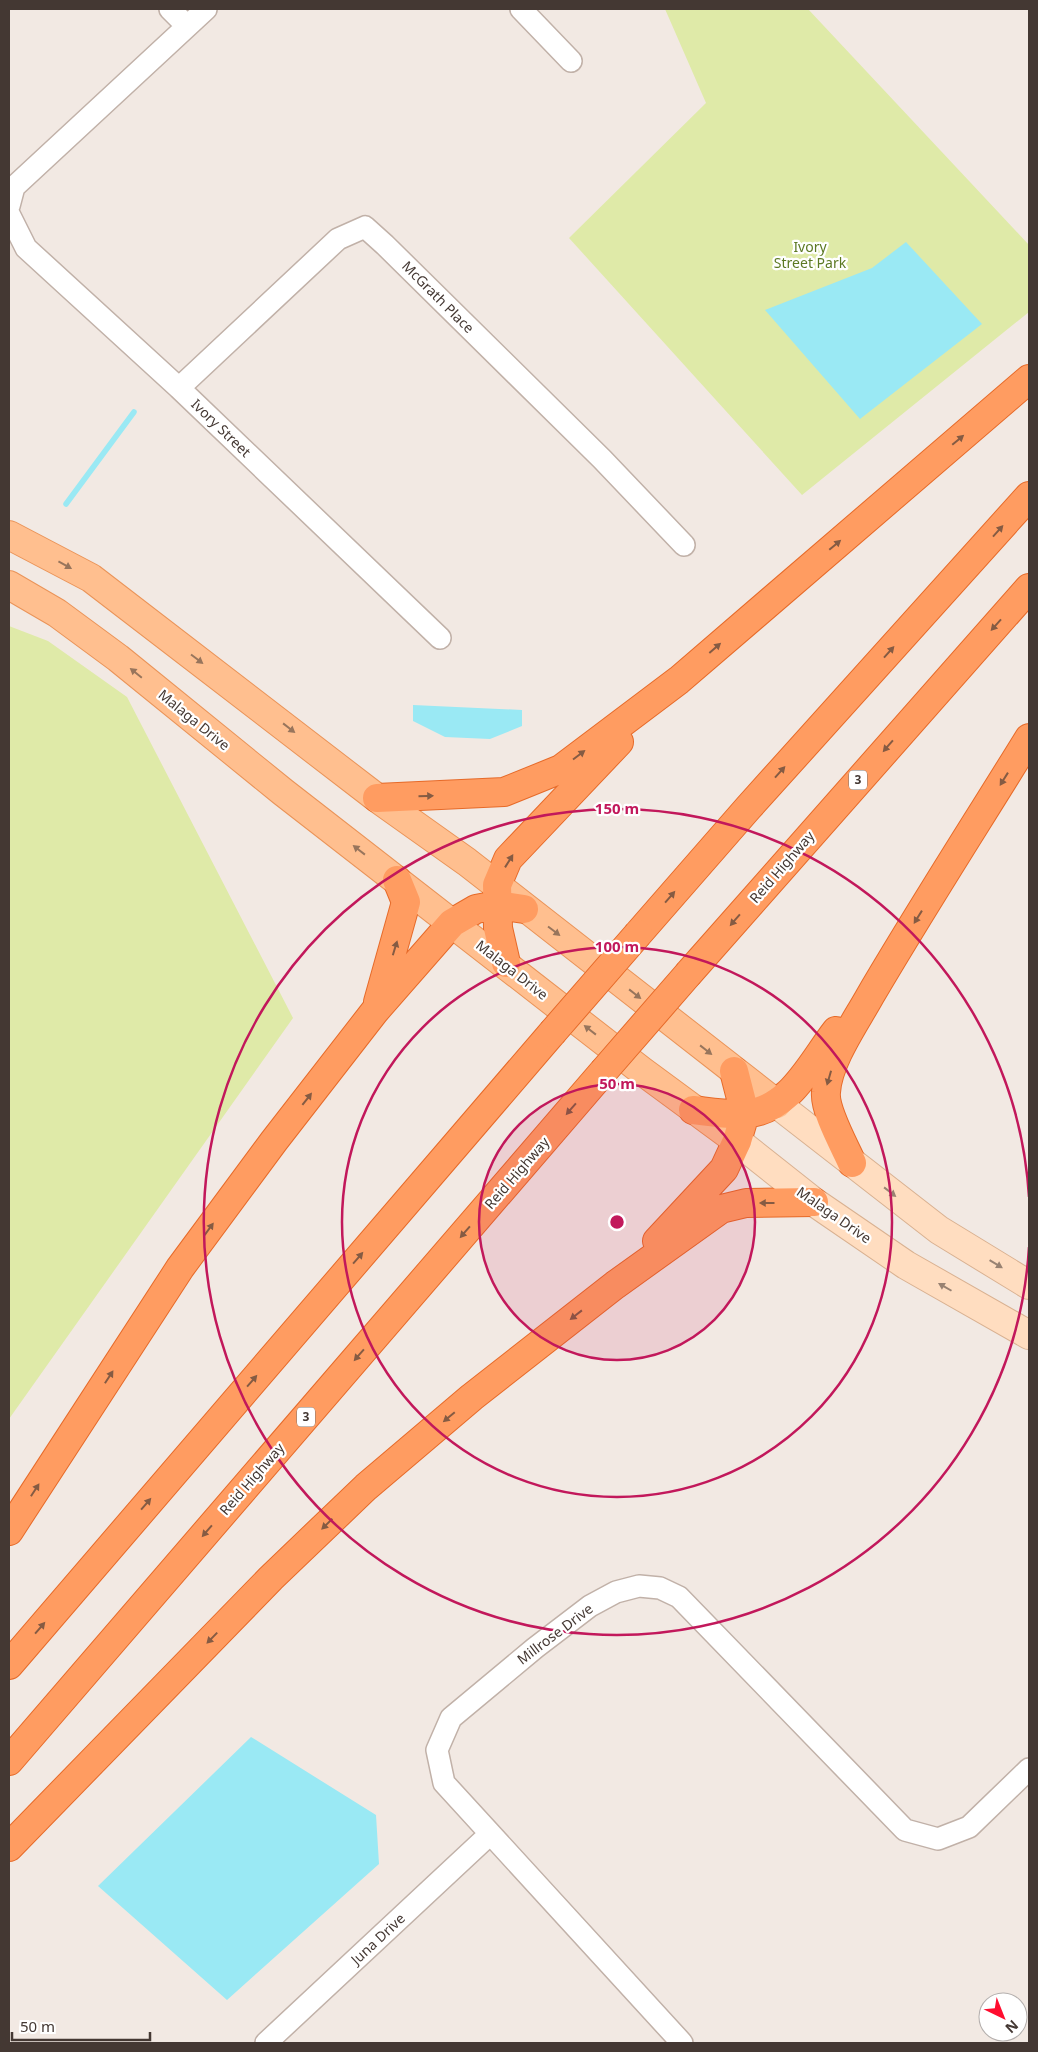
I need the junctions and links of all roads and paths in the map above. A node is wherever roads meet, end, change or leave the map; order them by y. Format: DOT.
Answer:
graph roads {
  1 [pos="170,9"];
  2 [pos="206,9"];
  3 [pos="521,9"];
  4 [pos="187,26"];
  5 [pos="571,61"];
  6 [pos="9,206"];
  7 [pos="9,214"];
  8 [pos="1029,379"];
  9 [pos="179,388"];
  10 [pos="1029,496"];
  11 [pos="9,535"];
  12 [pos="684,545"];
  13 [pos="9,585"];
  14 [pos="1029,588"];
  15 [pos="440,638"];
  16 [pos="678,680"];
  17 [pos="1029,738"];
  18 [pos="377,798"];
  19 [pos="397,880"];
  20 [pos="497,895"];
  21 [pos="524,909"];
  22 [pos="452,923"];
  23 [pos="891,961"];
  24 [pos="506,963"];
  25 [pos="375,1011"];
  26 [pos="734,1072"];
  27 [pos="777,1104"];
  28 [pos="693,1110"];
  29 [pos="745,1114"];
  30 [pos="737,1141"];
  31 [pos="852,1163"];
  32 [pos="814,1202"];
  33 [pos="615,1285"];
  34 [pos="1029,1285"];
  35 [pos="1029,1335"];
  36 [pos="9,1531"];
  37 [pos="9,1665"];
  38 [pos="9,1761"];
  39 [pos="1029,1769"];
  40 [pos="490,1835"];
  41 [pos="9,1847"];
  42 [pos="266,2043"];
  43 [pos="682,2043"];
  1 -- 4 [label="street"];
  2 -- 4 [label="street"];
  3 -- 5 [label="street"];
  4 -- 6 [label="street"];
  7 -- 9 [label="street, Ivory Street"];
  16 -- 8 [label="highway, one-way"];
  9 -- 12 [label="street, McGrath Place"];
  9 -- 15 [label="street, Ivory Street"];
  37 -- 10 [label="highway, one-way, bridge"];
  11 -- 18 [label="main road, one-way"];
  19 -- 13 [label="main road, Malaga Drive, one-way"];
  14 -- 38 [label="highway, Reid Highway / 3, one-way, bridge"];
  18 -- 16 [label="highway, one-way"];
  20 -- 16 [label="highway, one-way"];
  17 -- 23 [label="highway, one-way"];
  18 -- 20 [label="main road"];
  19 -- 22 [label="main road, Malaga Drive"];
  25 -- 19 [label="highway, one-way"];
  20 -- 21 [label="highway"];
  20 -- 22 [label="highway"];
  20 -- 24 [label="highway"];
  21 -- 26 [label="main road, one-way"];
  22 -- 24 [label="main road, Malaga Drive"];
  22 -- 25 [label="highway"];
  23 -- 27 [label="highway"];
  23 -- 31 [label="highway, one-way"];
  28 -- 24 [label="main road, Malaga Drive, one-way"];
  36 -- 25 [label="highway, one-way"];
  26 -- 27 [label="main road"];
  26 -- 29 [label="highway"];
  27 -- 29 [label="highway"];
  27 -- 31 [label="main road"];
  28 -- 29 [label="highway"];
  28 -- 30 [label="main road, Malaga Drive"];
  29 -- 30 [label="highway"];
  30 -- 32 [label="main road, Malaga Drive"];
  30 -- 33 [label="highway"];
  31 -- 34 [label="main road, one-way"];
  32 -- 33 [label="highway, one-way"];
  35 -- 32 [label="main road, Malaga Drive, one-way"];
  33 -- 41 [label="highway, one-way"];
  39 -- 40 [label="street, Millrose Drive"];
  40 -- 42 [label="street, Juna Drive"];
  40 -- 43 [label="street, Millrose Drive"];
}
